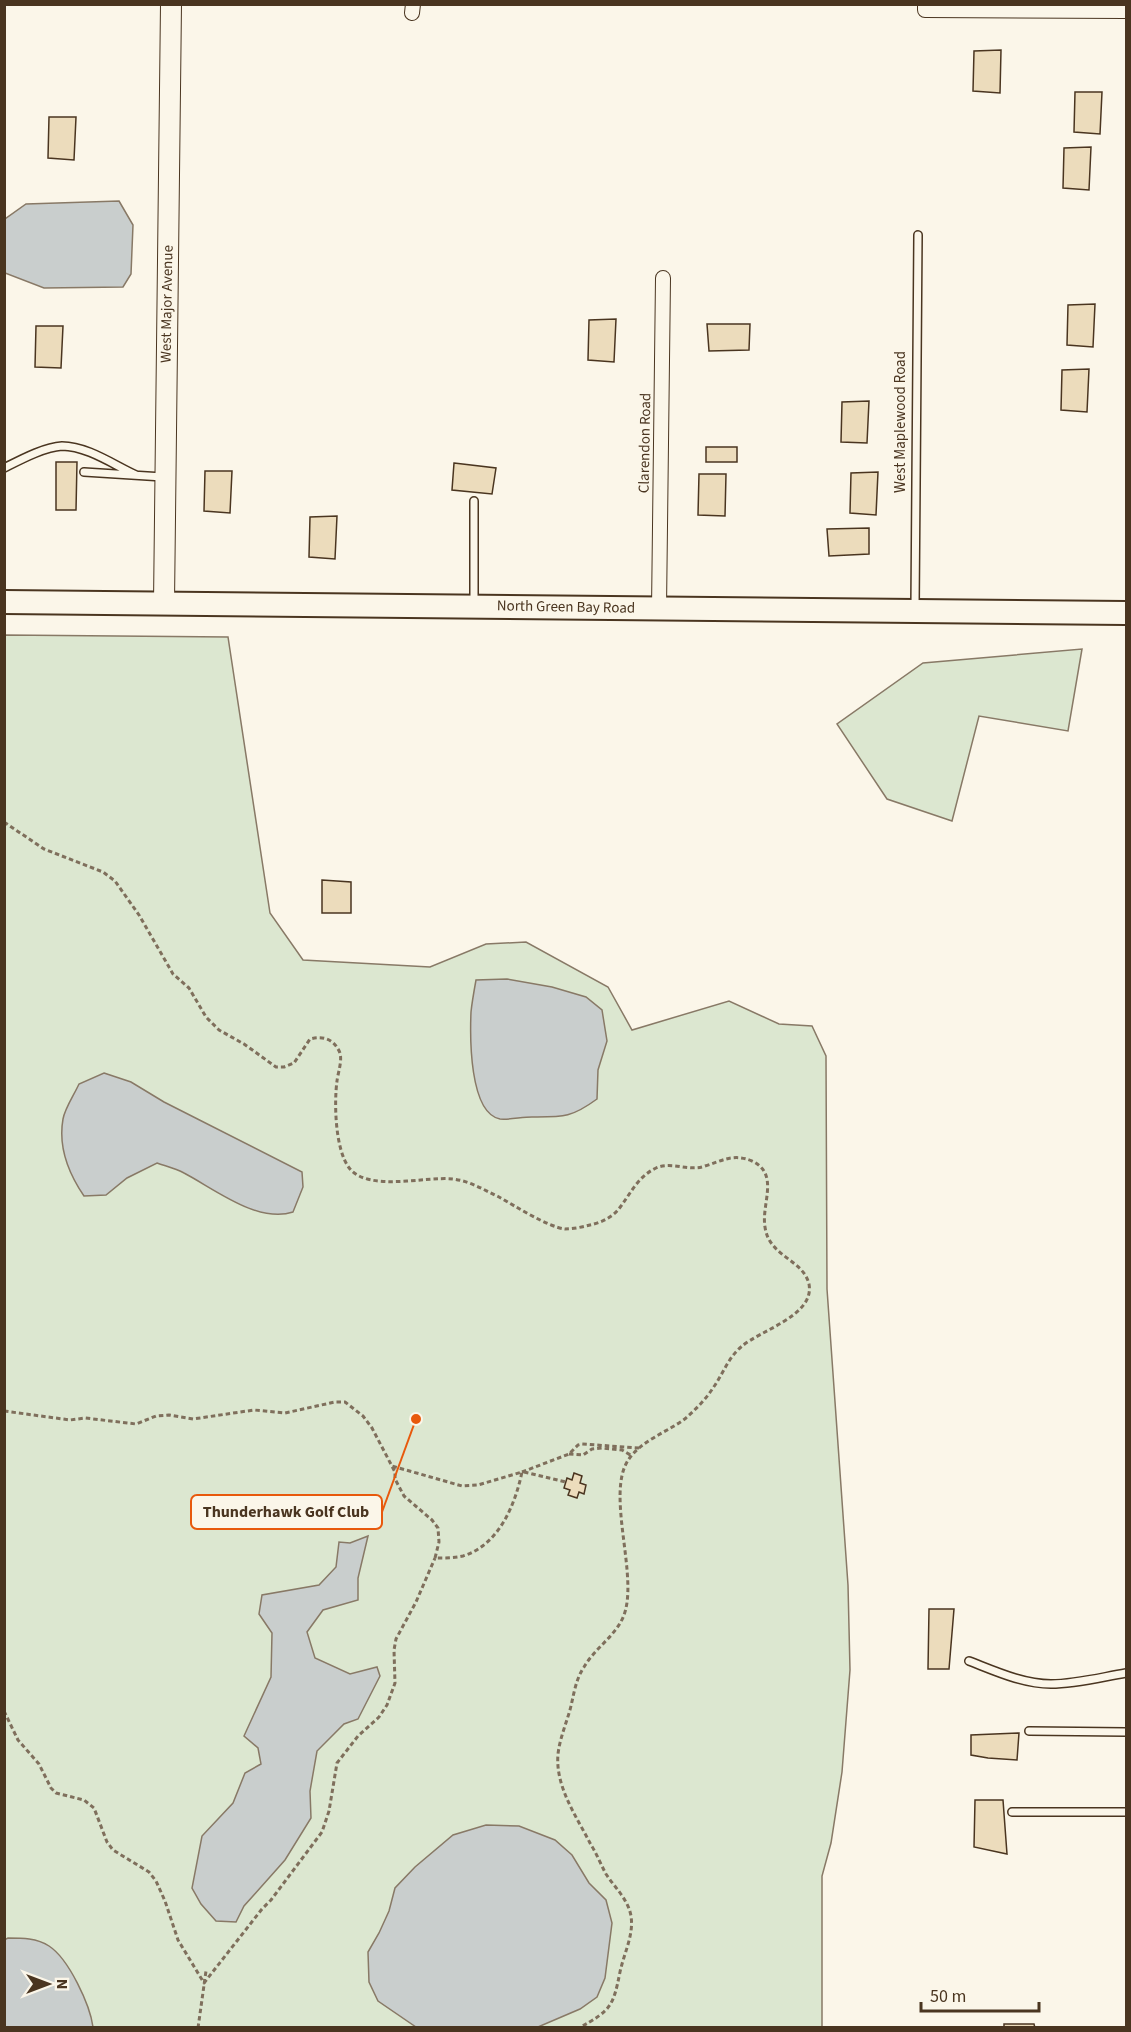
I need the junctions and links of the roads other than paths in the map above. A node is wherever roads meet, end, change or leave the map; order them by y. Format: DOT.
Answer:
graph roads {
  1 [pos="171,4"];
  2 [pos="925,7"];
  3 [pos="1126,11"];
  4 [pos="918,235"];
  5 [pos="663,278"];
  6 [pos="4,468"];
  7 [pos="84,472"];
  8 [pos="136,475"];
  9 [pos="165,477"];
  10 [pos="474,501"];
  11 [pos="4,602"];
  12 [pos="164,603"];
  13 [pos="474,606"];
  14 [pos="659,609"];
  15 [pos="915,610"];
  16 [pos="1126,613"];
  17 [pos="969,1661"];
  18 [pos="1126,1672"];
  19 [pos="1029,1731"];
  20 [pos="1126,1731"];
  21 [pos="1012,1812"];
  22 [pos="1126,1812"];
  1 -- 9 [label="street, West Major Avenue"];
  2 -- 3 [label="street"];
  4 -- 15 [label="lane, West Maplewood Road"];
  5 -- 14 [label="street, Clarendon Road"];
  6 -- 8 [label="lane"];
  7 -- 8 [label="lane"];
  8 -- 9 [label="lane"];
  9 -- 12 [label="street, West Major Avenue"];
  10 -- 13 [label="lane"];
  11 -- 12 [label="main road, North Green Bay Road"];
  12 -- 13 [label="main road, North Green Bay Road"];
  13 -- 14 [label="main road, North Green Bay Road"];
  14 -- 15 [label="main road, North Green Bay Road"];
  15 -- 16 [label="main road, North Green Bay Road"];
  17 -- 18 [label="lane"];
  19 -- 20 [label="lane"];
  21 -- 22 [label="lane"];
}
